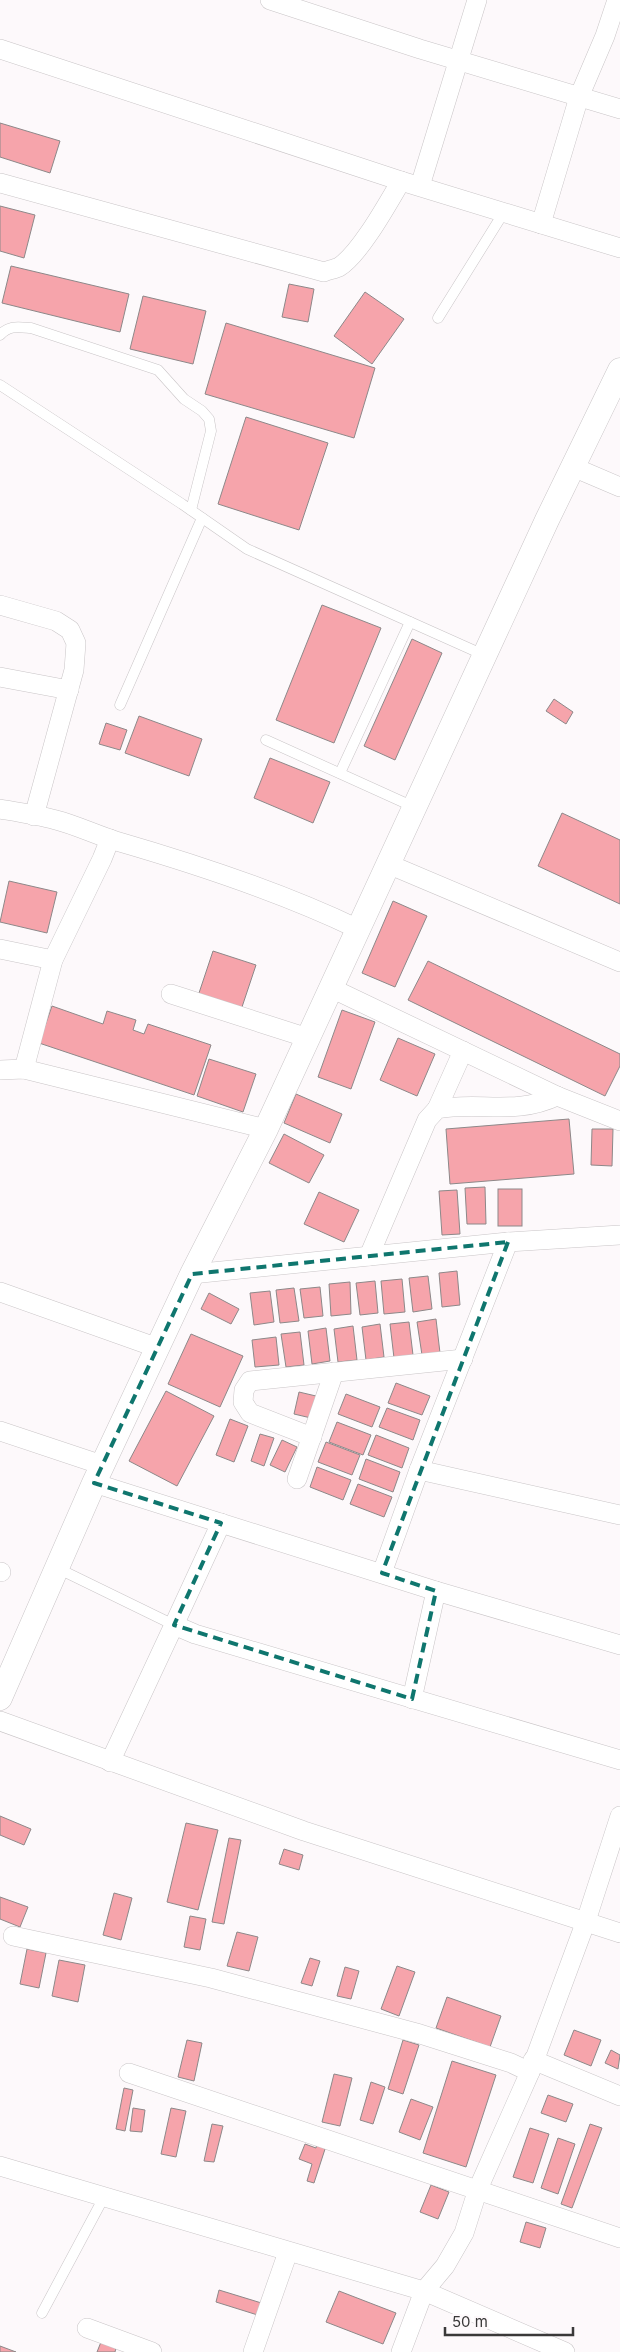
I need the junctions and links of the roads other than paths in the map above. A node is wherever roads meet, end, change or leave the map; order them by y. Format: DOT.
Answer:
graph roads {
  1 [pos="270,0"];
  2 [pos="476,0"];
  3 [pos="617,0"];
  4 [pos="0,49"];
  5 [pos="458,60"];
  6 [pos="579,97"];
  7 [pos="620,109"];
  8 [pos="401,181"];
  9 [pos="0,183"];
  10 [pos="420,186"];
  11 [pos="504,212"];
  12 [pos="542,224"];
  13 [pos="620,248"];
  14 [pos="438,318"];
  15 [pos="0,335"];
  16 [pos="620,370"];
  17 [pos="0,385"];
  18 [pos="573,467"];
  19 [pos="620,487"];
  20 [pos="190,510"];
  21 [pos="202,518"];
  22 [pos="0,605"];
  23 [pos="410,622"];
  24 [pos="485,656"];
  25 [pos="0,677"];
  26 [pos="69,690"];
  27 [pos="120,705"];
  28 [pos="266,740"];
  29 [pos="340,774"];
  30 [pos="414,807"];
  31 [pos="0,809"];
  32 [pos="34,816"];
  33 [pos="110,839"];
  34 [pos="388,864"];
  35 [pos="358,929"];
  36 [pos="0,949"];
  37 [pos="53,960"];
  38 [pos="620,962"];
  39 [pos="331,988"];
  40 [pos="171,994"];
  41 [pos="308,1038"];
  42 [pos="463,1051"];
  43 [pos="24,1069"];
  44 [pos="0,1070"];
  45 [pos="557,1096"];
  46 [pos="437,1109"];
  47 [pos="620,1120"];
  48 [pos="266,1129"];
  49 [pos="620,1235"];
  50 [pos="508,1242"];
  51 [pos="369,1256"];
  52 [pos="192,1274"];
  53 [pos="0,1292"];
  54 [pos="158,1348"];
  55 [pos="463,1359"];
  56 [pos="334,1372"];
  57 [pos="0,1430"];
  58 [pos="312,1437"];
  59 [pos="419,1470"];
  60 [pos="98,1474"];
  61 [pos="297,1480"];
  62 [pos="620,1515"];
  63 [pos="221,1523"];
  64 [pos="57,1568"];
  65 [pos="382,1573"];
  66 [pos="436,1591"];
  67 [pos="174,1625"];
  68 [pos="620,1646"];
  69 [pos="0,1698"];
  70 [pos="412,1699"];
  71 [pos="0,1721"];
  72 [pos="620,1760"];
  73 [pos="110,1762"];
  74 [pos="620,1816"];
  75 [pos="586,1921"];
  76 [pos="620,1933"];
  77 [pos="13,1936"];
  78 [pos="531,2066"];
  79 [pos="129,2073"];
  80 [pos="620,2096"];
  81 [pos="0,2166"];
  82 [pos="478,2189"];
  83 [pos="104,2196"];
  84 [pos="620,2238"];
  85 [pos="288,2252"];
  86 [pos="424,2291"];
  87 [pos="42,2313"];
  88 [pos="87,2328"];
  89 [pos="152,2352"];
  90 [pos="253,2352"];
  91 [pos="401,2352"];
  92 [pos="565,2352"];
  1 -- 5 [label="street"];
  2 -- 5 [label="street"];
  3 -- 6 [label="street"];
  4 -- 8 [label="street"];
  5 -- 6 [label="street"];
  5 -- 10 [label="street"];
  6 -- 7 [label="street"];
  6 -- 12 [label="street"];
  8 -- 9 [label="street"];
  8 -- 10 [label="street"];
  10 -- 11 [label="street"];
  11 -- 12 [label="street"];
  11 -- 14 [label="lane"];
  12 -- 13 [label="street"];
  15 -- 20 [label="lane"];
  16 -- 18 [label="street"];
  17 -- 20 [label="lane"];
  18 -- 19 [label="street"];
  18 -- 24 [label="street"];
  20 -- 21 [label="lane"];
  21 -- 23 [label="lane"];
  21 -- 27 [label="lane"];
  22 -- 26 [label="street"];
  23 -- 24 [label="lane"];
  23 -- 29 [label="lane"];
  24 -- 30 [label="street"];
  25 -- 26 [label="street"];
  26 -- 32 [label="street"];
  28 -- 29 [label="lane"];
  29 -- 30 [label="lane"];
  30 -- 34 [label="street"];
  31 -- 32 [label="street"];
  32 -- 33 [label="street"];
  33 -- 35 [label="street"];
  33 -- 37 [label="street"];
  34 -- 35 [label="street"];
  34 -- 38 [label="street"];
  35 -- 39 [label="street"];
  36 -- 37 [label="street"];
  37 -- 43 [label="street"];
  39 -- 41 [label="street"];
  39 -- 42 [label="street"];
  40 -- 41 [label="street"];
  41 -- 48 [label="street"];
  42 -- 45 [label="street"];
  42 -- 46 [label="street"];
  43 -- 44 [label="street"];
  43 -- 48 [label="street"];
  45 -- 46 [label="street"];
  45 -- 47 [label="street"];
  46 -- 51 [label="street"];
  48 -- 52 [label="street"];
  49 -- 50 [label="street"];
  50 -- 51 [label="street"];
  50 -- 55 [label="street"];
  51 -- 52 [label="street"];
  52 -- 54 [label="street"];
  53 -- 54 [label="street"];
  54 -- 60 [label="street"];
  55 -- 56 [label="street"];
  55 -- 59 [label="street"];
  56 -- 58 [label="street"];
  56 -- 58 [label="street"];
  57 -- 60 [label="street"];
  58 -- 61 [label="street"];
  59 -- 62 [label="street"];
  59 -- 65 [label="street"];
  60 -- 63 [label="street"];
  60 -- 64 [label="street"];
  63 -- 65 [label="street"];
  63 -- 67 [label="street"];
  64 -- 67 [label="lane"];
  64 -- 69 [label="street"];
  65 -- 66 [label="street"];
  66 -- 68 [label="street"];
  66 -- 70 [label="street"];
  67 -- 70 [label="street"];
  67 -- 73 [label="street"];
  70 -- 72 [label="street"];
  71 -- 73 [label="street"];
  73 -- 75 [label="street"];
  74 -- 75 [label="street"];
  75 -- 76 [label="street"];
  75 -- 78 [label="street"];
  77 -- 78 [label="street"];
  78 -- 80 [label="street"];
  78 -- 82 [label="street"];
  79 -- 82 [label="street"];
  81 -- 83 [label="street"];
  82 -- 84 [label="street"];
  82 -- 86 [label="street"];
  83 -- 85 [label="street"];
  83 -- 87 [label="lane"];
  85 -- 86 [label="street"];
  85 -- 90 [label="street"];
  86 -- 91 [label="street"];
  86 -- 92 [label="street"];
  88 -- 89 [label="street"];
}
